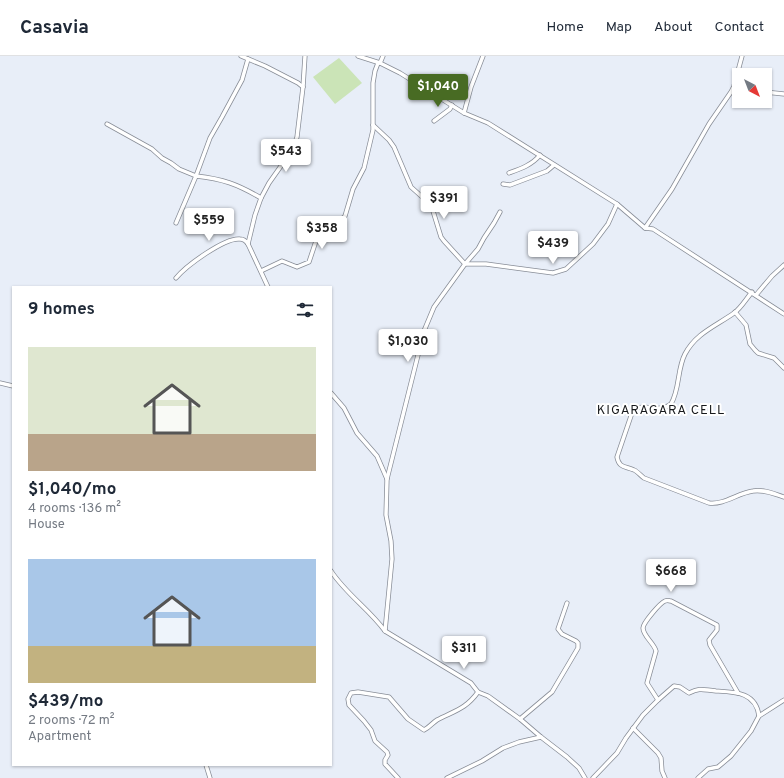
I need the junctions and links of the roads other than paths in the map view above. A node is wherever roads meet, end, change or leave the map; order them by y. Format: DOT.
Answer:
graph roads {
  1 [pos="241,56"];
  2 [pos="305,56"];
  3 [pos="358,56"];
  4 [pos="383,56"];
  5 [pos="483,56"];
  6 [pos="742,56"];
  7 [pos="248,59"];
  8 [pos="254,61"];
  9 [pos="379,63"];
  10 [pos="247,64"];
  11 [pos="739,68"];
  12 [pos="303,87"];
  13 [pos="732,90"];
  14 [pos="772,93"];
  15 [pos="784,94"];
  16 [pos="452,105"];
  17 [pos="464,113"];
  18 [pos="434,121"];
  19 [pos="107,124"];
  20 [pos="373,125"];
  21 [pos="540,155"];
  22 [pos="554,164"];
  23 [pos="509,173"];
  24 [pos="196,176"];
  25 [pos="503,184"];
  26 [pos="261,198"];
  27 [pos="617,204"];
  28 [pos="500,212"];
  29 [pos="176,223"];
  30 [pos="645,228"];
  31 [pos="248,244"];
  32 [pos="465,264"];
  33 [pos="784,265"];
  34 [pos="261,271"];
  35 [pos="176,278"];
  36 [pos="268,286"];
  37 [pos="752,292"];
  38 [pos="756,295"];
  39 [pos="735,312"];
  40 [pos="784,314"];
  41 [pos="784,368"];
  42 [pos="0,383"];
  43 [pos="12,386"];
  44 [pos="332,394"];
  45 [pos="387,479"];
  46 [pos="784,497"];
  47 [pos="332,572"];
  48 [pos="567,603"];
  49 [pos="385,631"];
  50 [pos="478,692"];
  51 [pos="738,692"];
  52 [pos="658,700"];
  53 [pos="784,700"];
  54 [pos="759,716"];
  55 [pos="520,719"];
  56 [pos="633,728"];
  57 [pos="541,737"];
  58 [pos="206,766"];
  59 [pos="210,778"];
  60 [pos="398,778"];
  61 [pos="447,778"];
  62 [pos="585,778"];
  63 [pos="593,778"];
  64 [pos="665,778"];
  65 [pos="698,778"];
  1 -- 7 [label="street"];
  2 -- 12 [label="street"];
  3 -- 9 [label="street"];
  4 -- 9 [label="street"];
  5 -- 17 [label="street"];
  6 -- 11 [label="street"];
  7 -- 8 [label="street"];
  7 -- 10 [label="street"];
  8 -- 10 [label="street"];
  8 -- 12 [label="street"];
  9 -- 16 [label="street"];
  9 -- 20 [label="street"];
  10 -- 24 [label="street"];
  12 -- 26 [label="street"];
  13 -- 30 [label="street"];
  14 -- 15 [label="street"];
  16 -- 17 [label="street"];
  16 -- 18 [label="street"];
  17 -- 21 [label="street"];
  19 -- 24 [label="street"];
  20 -- 32 [label="street"];
  20 -- 34 [label="street"];
  21 -- 22 [label="street"];
  21 -- 23 [label="street"];
  22 -- 25 [label="street"];
  22 -- 27 [label="street"];
  24 -- 26 [label="street"];
  24 -- 29 [label="street"];
  26 -- 31 [label="street"];
  27 -- 30 [label="street"];
  27 -- 32 [label="street"];
  28 -- 32 [label="street"];
  30 -- 37 [label="street"];
  31 -- 34 [label="street"];
  31 -- 35 [label="street"];
  32 -- 45 [label="street"];
  33 -- 38 [label="street"];
  34 -- 36 [label="street"];
  37 -- 38 [label="street"];
  37 -- 39 [label="street"];
  38 -- 40 [label="street"];
  39 -- 41 [label="street"];
  39 -- 46 [label="street"];
  42 -- 43 [label="street"];
  44 -- 45 [label="street"];
  45 -- 49 [label="street"];
  47 -- 49 [label="street"];
  48 -- 55 [label="street"];
  49 -- 50 [label="street"];
  50 -- 55 [label="street"];
  50 -- 60 [label="street"];
  51 -- 52 [label="street"];
  51 -- 52 [label="street"];
  51 -- 54 [label="street"];
  52 -- 56 [label="street"];
  53 -- 54 [label="street"];
  54 -- 65 [label="street"];
  55 -- 57 [label="street"];
  56 -- 63 [label="street"];
  56 -- 64 [label="street"];
  57 -- 61 [label="street"];
  57 -- 62 [label="street"];
  58 -- 59 [label="street"];
}
